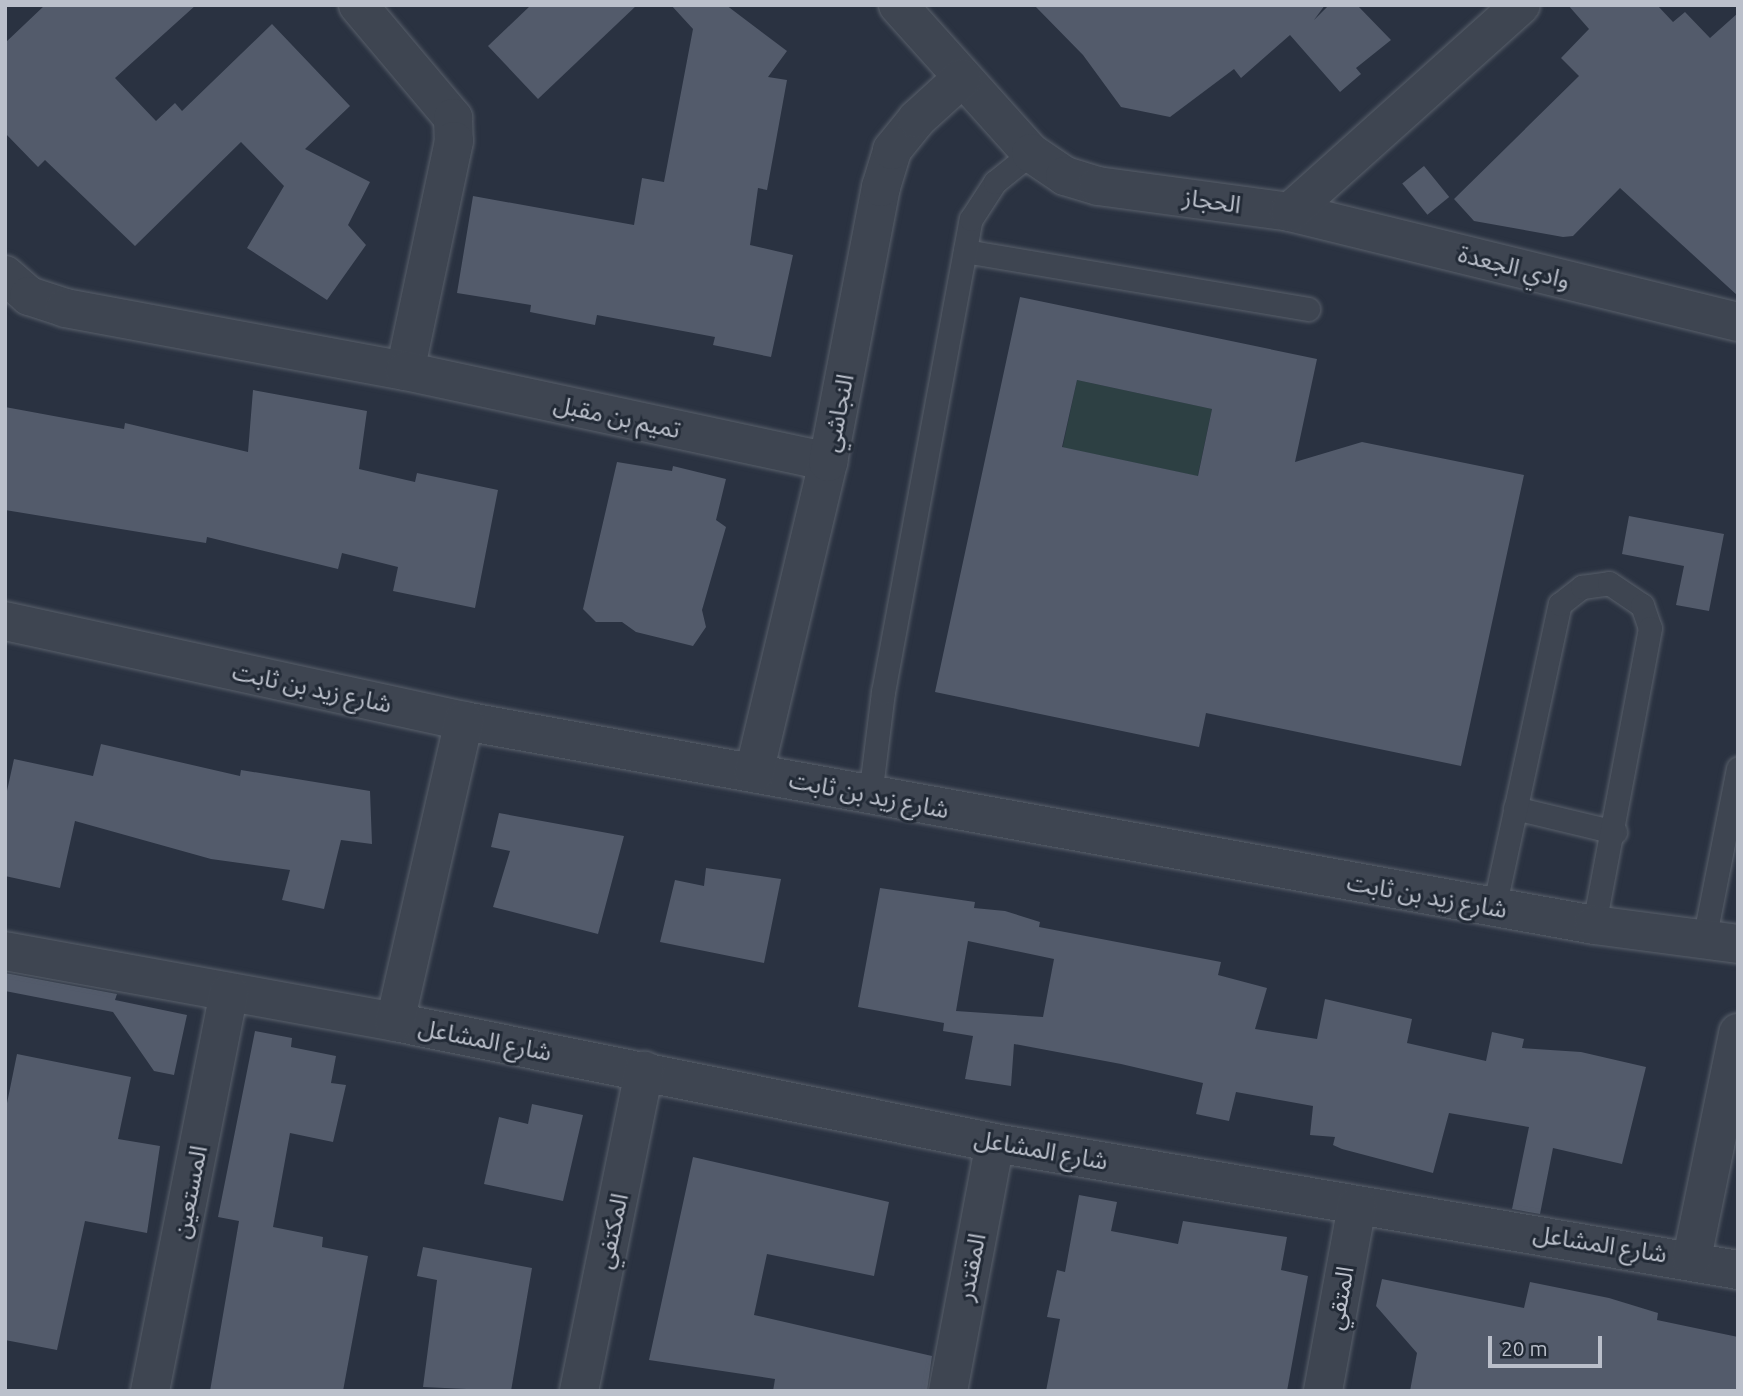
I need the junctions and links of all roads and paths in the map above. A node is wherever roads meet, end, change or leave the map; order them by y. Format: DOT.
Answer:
graph roads {
  1 [pos="358,5"];
  2 [pos="898,5"];
  3 [pos="1521,5"];
  4 [pos="962,78"];
  5 [pos="1031,153"];
  6 [pos="1290,212"];
  7 [pos="965,251"];
  8 [pos="5,275"];
  9 [pos="1308,309"];
  10 [pos="1738,322"];
  11 [pos="405,372"];
  12 [pos="828,462"];
  13 [pos="5,621"];
  14 [pos="464,721"];
  15 [pos="1738,768"];
  16 [pos="754,773"];
  17 [pos="870,796"];
  18 [pos="1515,808"];
  19 [pos="1615,832"];
  20 [pos="1494,908"];
  21 [pos="1594,925"];
  22 [pos="1721,942"];
  23 [pos="5,951"];
  24 [pos="229,993"];
  25 [pos="395,1022"];
  26 [pos="1738,1033"];
  27 [pos="644,1071"];
  28 [pos="995,1143"];
  29 [pos="1357,1206"];
  30 [pos="1692,1258"];
  31 [pos="1738,1270"];
  32 [pos="150,1391"];
  33 [pos="579,1391"];
  34 [pos="948,1391"];
  35 [pos="1323,1391"];
  1 -- 11 [label="street"];
  2 -- 4 [label="street, الحجاز"];
  3 -- 6 [label="street"];
  4 -- 5 [label="street, الحجاز"];
  4 -- 12 [label="street, النجاشي"];
  5 -- 6 [label="street, الحجاز"];
  5 -- 7 [label="lane"];
  6 -- 10 [label="street, وادي الجعدة"];
  7 -- 9 [label="lane"];
  7 -- 17 [label="lane"];
  8 -- 11 [label="street, تميم بن مقبل"];
  11 -- 12 [label="street, تميم بن مقبل"];
  12 -- 16 [label="street, النجاشي"];
  13 -- 14 [label="street, شارع زيد بن ثابت"];
  14 -- 16 [label="street, شارع زيد بن ثابت"];
  14 -- 25 [label="street, شارع المشاعل"];
  15 -- 22 [label="lane"];
  16 -- 17 [label="street, شارع زيد بن ثابت"];
  17 -- 20 [label="street, شارع زيد بن ثابت"];
  18 -- 19 [label="lane"];
  18 -- 19 [label="lane"];
  18 -- 20 [label="lane"];
  19 -- 21 [label="lane"];
  20 -- 21 [label="street, شارع زيد بن ثابت"];
  21 -- 22 [label="street, شارع زيد بن ثابت"];
  23 -- 24 [label="street, شارع المشاعل"];
  24 -- 25 [label="street, شارع المشاعل"];
  24 -- 32 [label="street, المستعين"];
  25 -- 27 [label="street, شارع المشاعل"];
  26 -- 30 [label="street, شارع المشاعل"];
  27 -- 28 [label="street, شارع المشاعل"];
  27 -- 33 [label="street, المكتفي"];
  28 -- 29 [label="street, شارع المشاعل"];
  28 -- 34 [label="street, المقتدر"];
  29 -- 30 [label="street, شارع المشاعل"];
  29 -- 35 [label="street, المتقي"];
  30 -- 31 [label="street, شارع المشاعل"];
}
